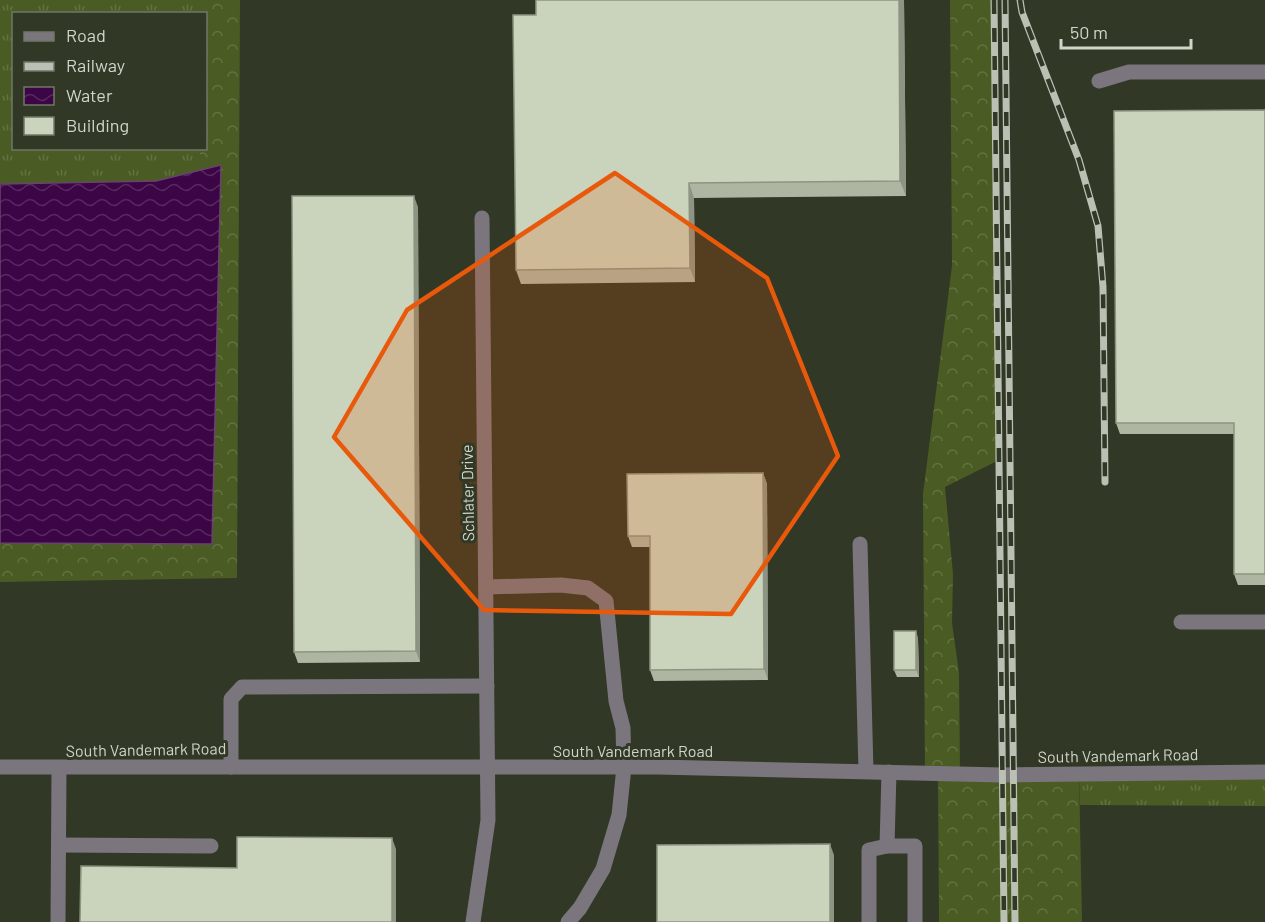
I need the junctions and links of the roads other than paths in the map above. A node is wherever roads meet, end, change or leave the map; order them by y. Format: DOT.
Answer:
graph roads {
  1 [pos="1265,72"];
  2 [pos="1099,81"];
  3 [pos="482,218"];
  4 [pos="860,543"];
  5 [pos="486,587"];
  6 [pos="1181,622"];
  7 [pos="1265,622"];
  8 [pos="487,686"];
  9 [pos="0,767"];
  10 [pos="231,767"];
  11 [pos="488,767"];
  12 [pos="624,767"];
  13 [pos="60,768"];
  14 [pos="866,771"];
  15 [pos="889,772"];
  16 [pos="1265,772"];
  17 [pos="59,845"];
  18 [pos="211,846"];
  19 [pos="887,846"];
  20 [pos="58,922"];
  21 [pos="473,922"];
  22 [pos="568,922"];
  23 [pos="869,922"];
  24 [pos="915,922"];
  1 -- 2 [label="street"];
  3 -- 5 [label="street, Schlater Drive"];
  4 -- 14 [label="street"];
  5 -- 8 [label="street, Schlater Drive"];
  5 -- 12 [label="street"];
  6 -- 7 [label="street"];
  8 -- 10 [label="street"];
  8 -- 11 [label="street, Schlater Drive"];
  9 -- 13 [label="street, South Vandemark Road"];
  10 -- 11 [label="street, South Vandemark Road"];
  10 -- 13 [label="street, South Vandemark Road"];
  11 -- 12 [label="street, South Vandemark Road"];
  11 -- 21 [label="street, Schlater Drive"];
  12 -- 14 [label="street, South Vandemark Road"];
  12 -- 22 [label="street"];
  13 -- 17 [label="street"];
  14 -- 15 [label="street, South Vandemark Road"];
  15 -- 16 [label="street, South Vandemark Road"];
  15 -- 19 [label="street"];
  17 -- 18 [label="street"];
  17 -- 20 [label="street"];
  19 -- 23 [label="street"];
  19 -- 24 [label="street"];
}
